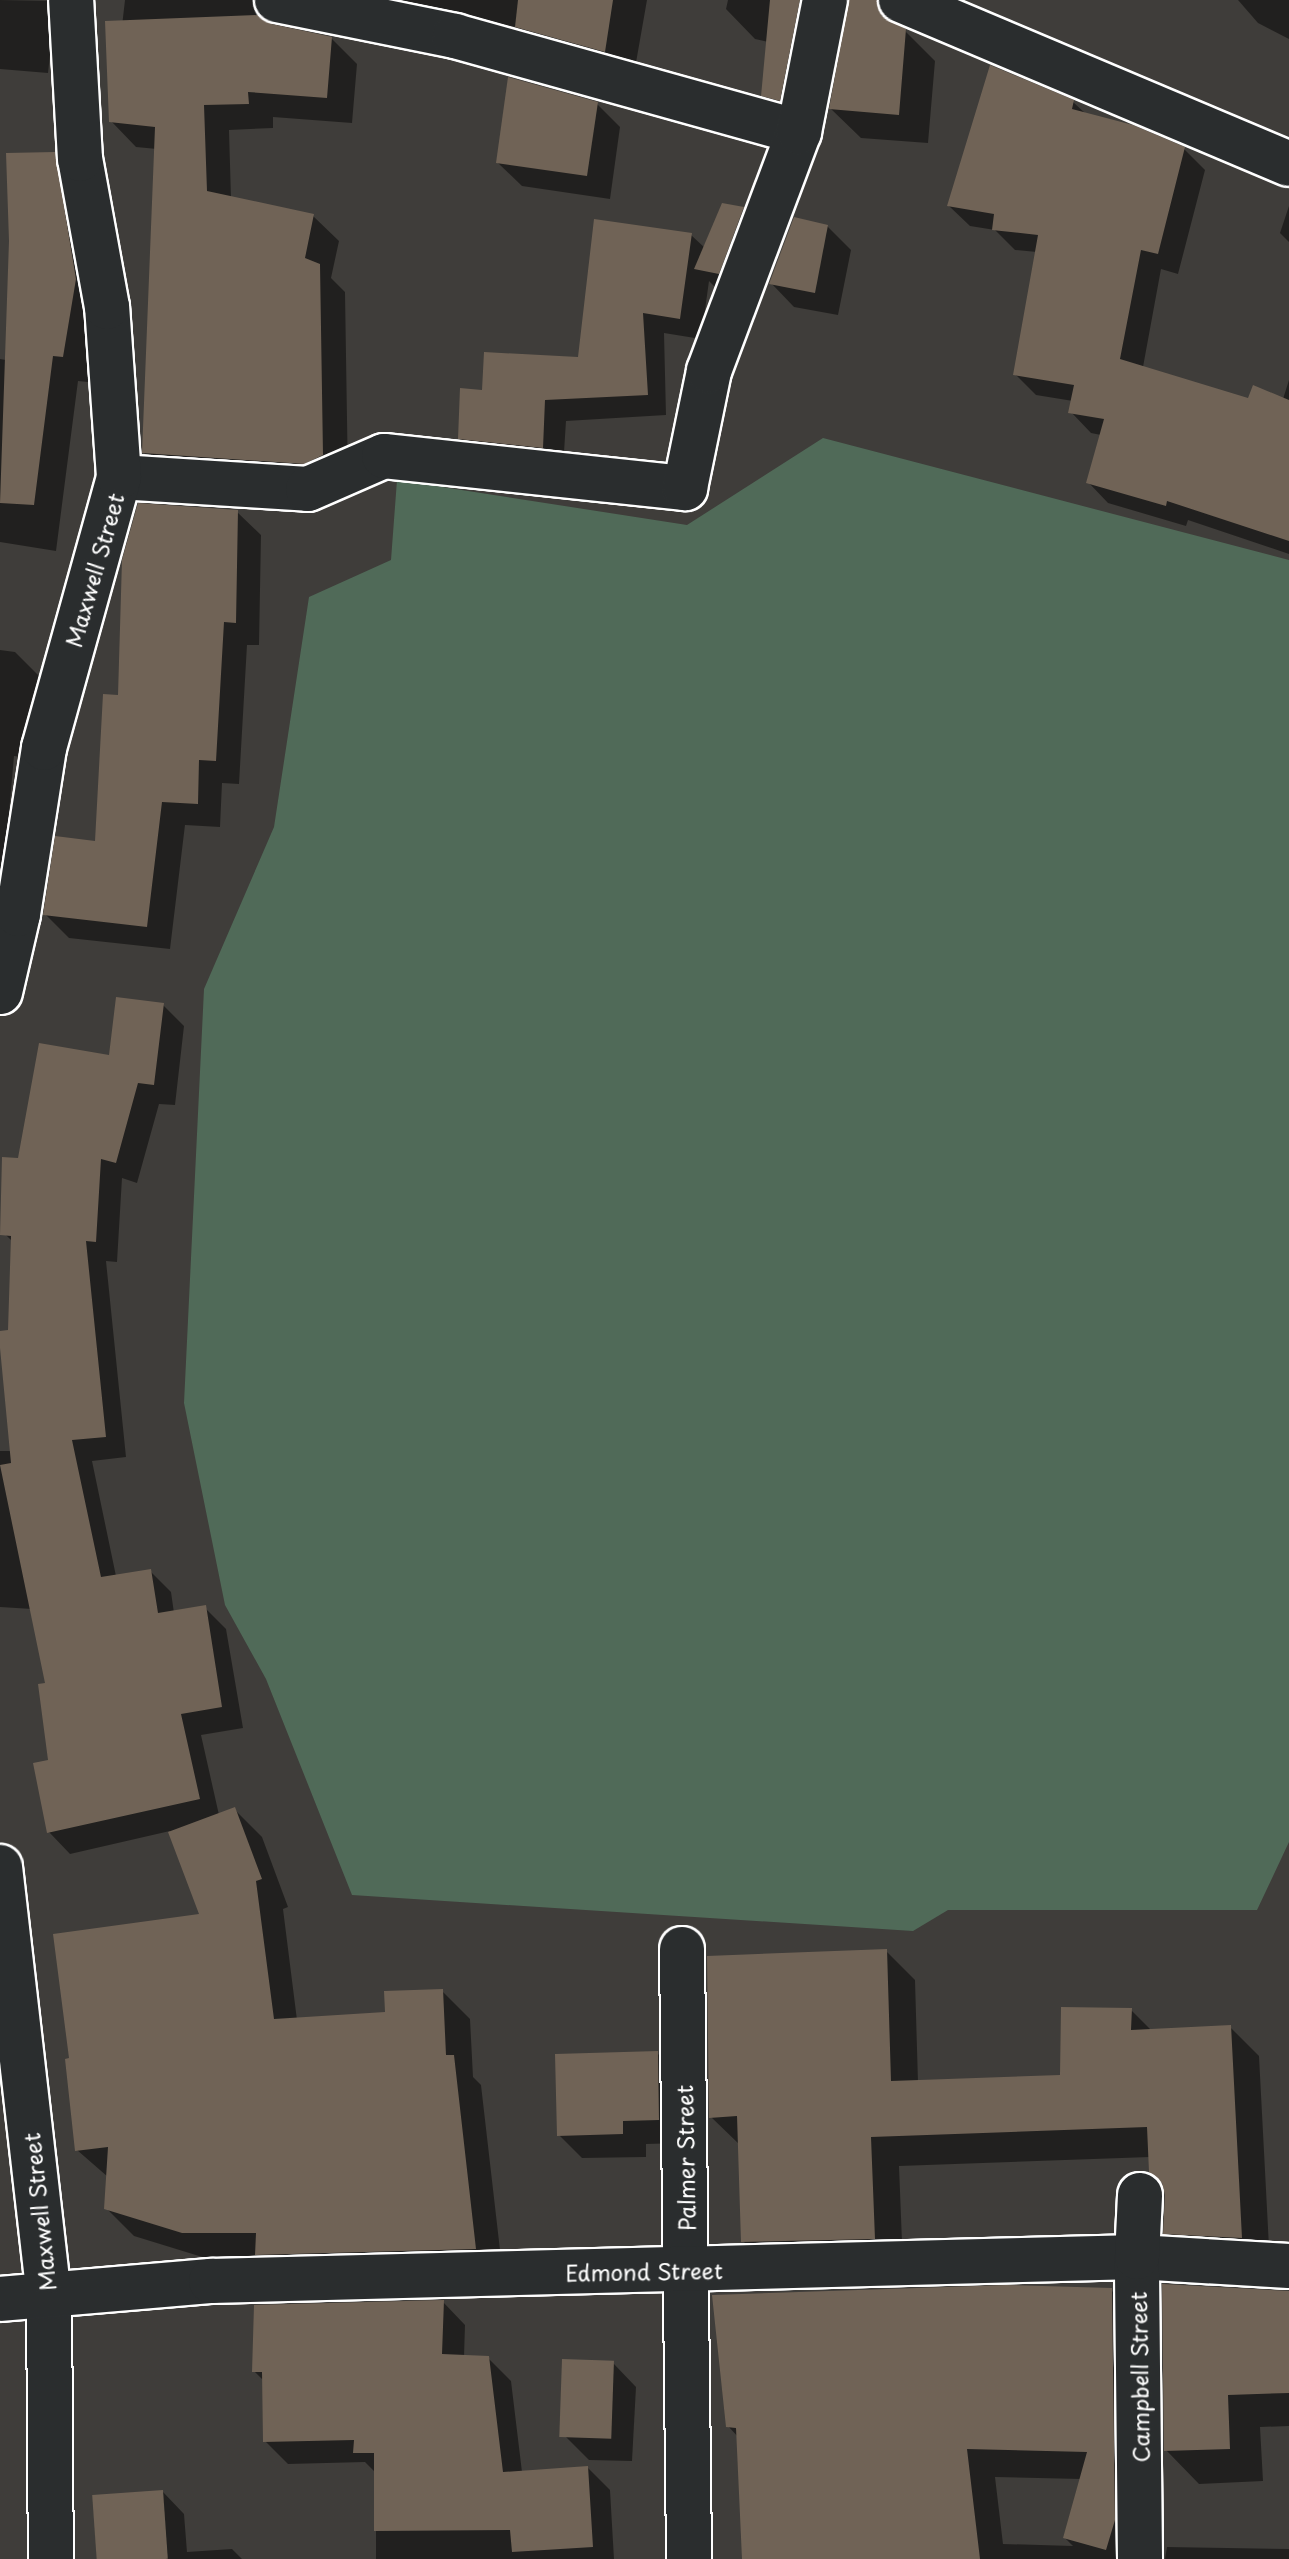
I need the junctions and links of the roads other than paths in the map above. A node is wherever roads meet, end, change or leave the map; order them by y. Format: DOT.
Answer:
graph roads {
  1 [pos="71,0"];
  2 [pos="277,0"];
  3 [pos="825,0"];
  4 [pos="901,0"];
  5 [pos="799,132"];
  6 [pos="1289,164"];
  7 [pos="119,477"];
  8 [pos="0,992"];
  9 [pos="0,1867"];
  10 [pos="682,1949"];
  11 [pos="1140,2195"];
  12 [pos="1137,2257"];
  13 [pos="1289,2266"];
  14 [pos="686,2271"];
  15 [pos="49,2295"];
  16 [pos="0,2299"];
  17 [pos="51,2559"];
  18 [pos="689,2559"];
  19 [pos="1140,2559"];
  1 -- 7 [label="street, Maxwell Street"];
  2 -- 5 [label="street"];
  3 -- 5 [label="street"];
  4 -- 6 [label="street"];
  5 -- 7 [label="street"];
  7 -- 8 [label="street, Maxwell Street"];
  9 -- 15 [label="street, Maxwell Street"];
  10 -- 14 [label="street, Palmer Street"];
  11 -- 12 [label="street, Campbell Street"];
  12 -- 13 [label="street, Edmond Street"];
  12 -- 14 [label="street, Edmond Street"];
  12 -- 19 [label="street, Campbell Street"];
  14 -- 15 [label="street, Edmond Street"];
  14 -- 18 [label="street, Palmer Street"];
  15 -- 16 [label="street, Edmond Street"];
  15 -- 17 [label="street, Maxwell Street"];
}
